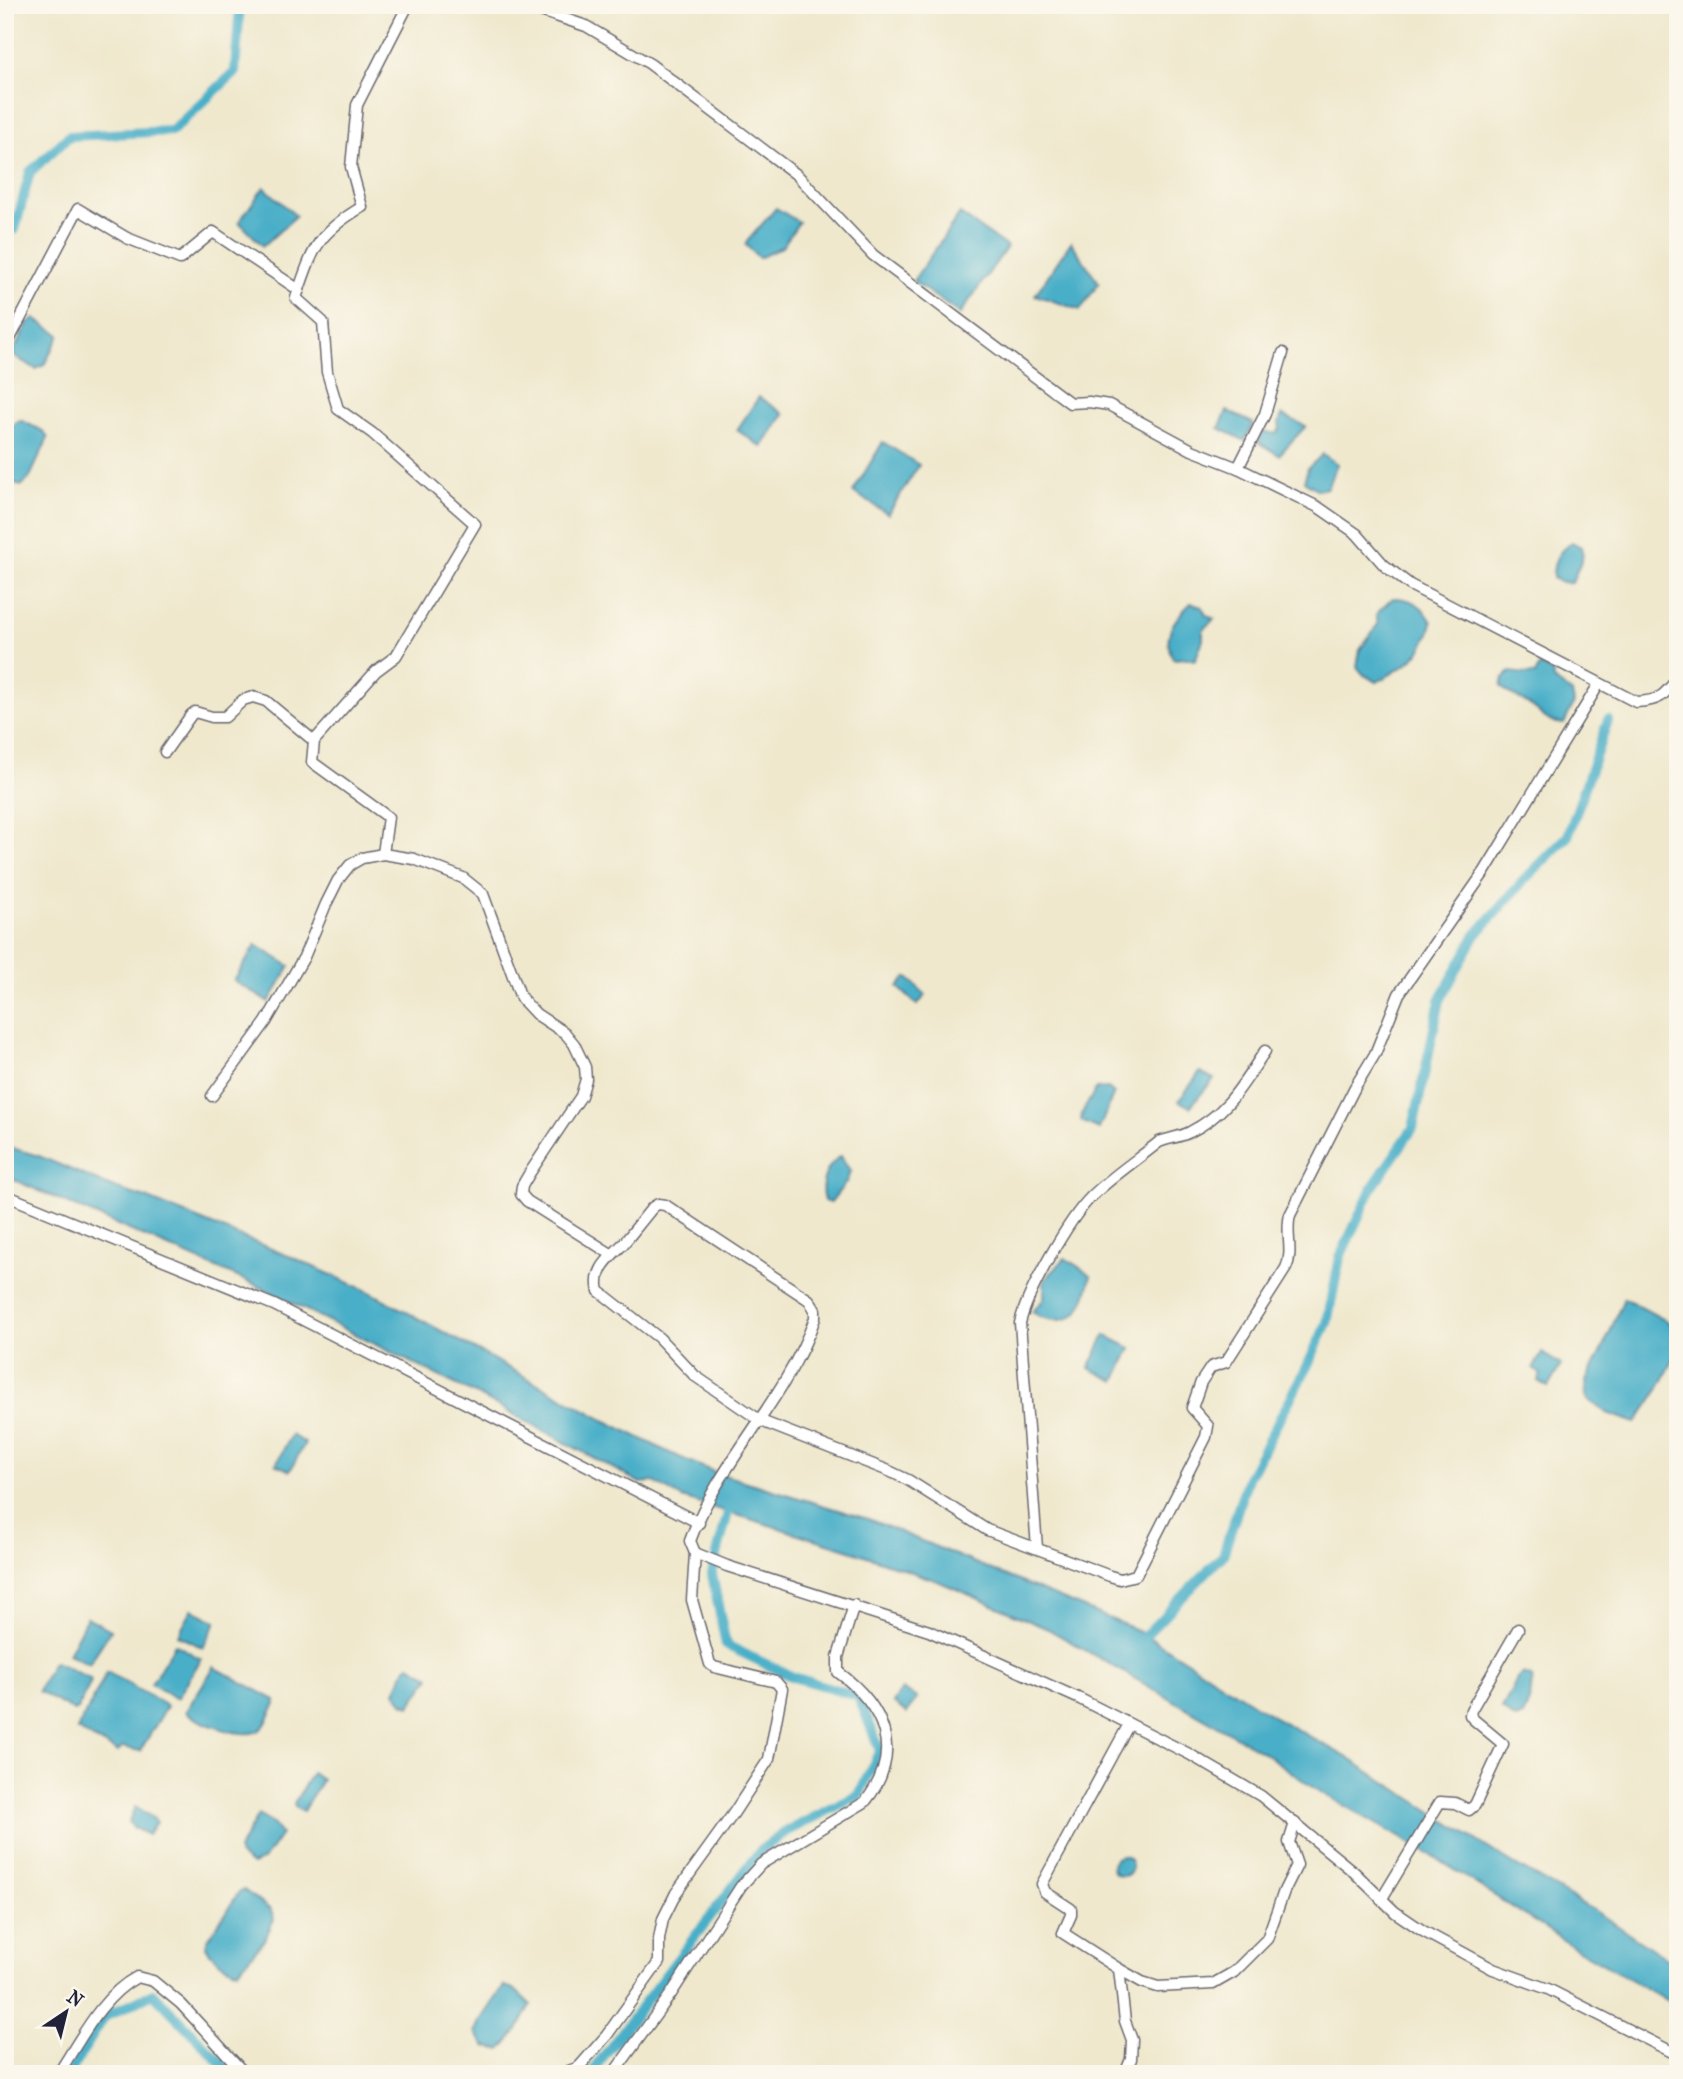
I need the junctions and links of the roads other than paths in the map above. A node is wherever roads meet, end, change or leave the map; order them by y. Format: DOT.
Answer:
graph roads {
  1 [pos="408,5"];
  2 [pos="530,5"];
  3 [pos="299,290"];
  4 [pos="5,348"];
  5 [pos="1283,353"];
  6 [pos="1238,468"];
  7 [pos="1678,678"];
  8 [pos="1599,684"];
  9 [pos="314,741"];
  10 [pos="165,752"];
  11 [pos="383,854"];
  12 [pos="1265,1051"];
  13 [pos="212,1096"];
  14 [pos="5,1195"];
  15 [pos="611,1254"];
  16 [pos="761,1421"];
  17 [pos="699,1522"];
  18 [pos="1037,1548"];
  19 [pos="699,1555"];
  20 [pos="854,1605"];
  21 [pos="1518,1629"];
  22 [pos="1129,1724"];
  23 [pos="1296,1823"];
  24 [pos="1381,1900"];
  25 [pos="1119,1969"];
  26 [pos="1678,2055"];
  27 [pos="614,2073"];
  28 [pos="58,2074"];
  29 [pos="245,2074"];
  30 [pos="561,2074"];
  31 [pos="1125,2074"];
  1 -- 3 [label="street"];
  2 -- 6 [label="street"];
  3 -- 4 [label="street"];
  3 -- 9 [label="street"];
  5 -- 6 [label="street"];
  6 -- 8 [label="street"];
  7 -- 8 [label="street"];
  8 -- 18 [label="street"];
  9 -- 10 [label="street"];
  9 -- 11 [label="street"];
  11 -- 13 [label="street"];
  11 -- 15 [label="street"];
  12 -- 18 [label="street"];
  14 -- 17 [label="street"];
  15 -- 16 [label="street"];
  15 -- 16 [label="street"];
  16 -- 17 [label="street"];
  16 -- 18 [label="street"];
  17 -- 19 [label="street"];
  19 -- 20 [label="street"];
  19 -- 30 [label="street"];
  20 -- 22 [label="street"];
  20 -- 27 [label="street"];
  21 -- 24 [label="street"];
  22 -- 23 [label="street"];
  22 -- 25 [label="street"];
  23 -- 24 [label="street"];
  23 -- 25 [label="street"];
  24 -- 26 [label="street"];
  25 -- 31 [label="street"];
  28 -- 29 [label="street"];
}
